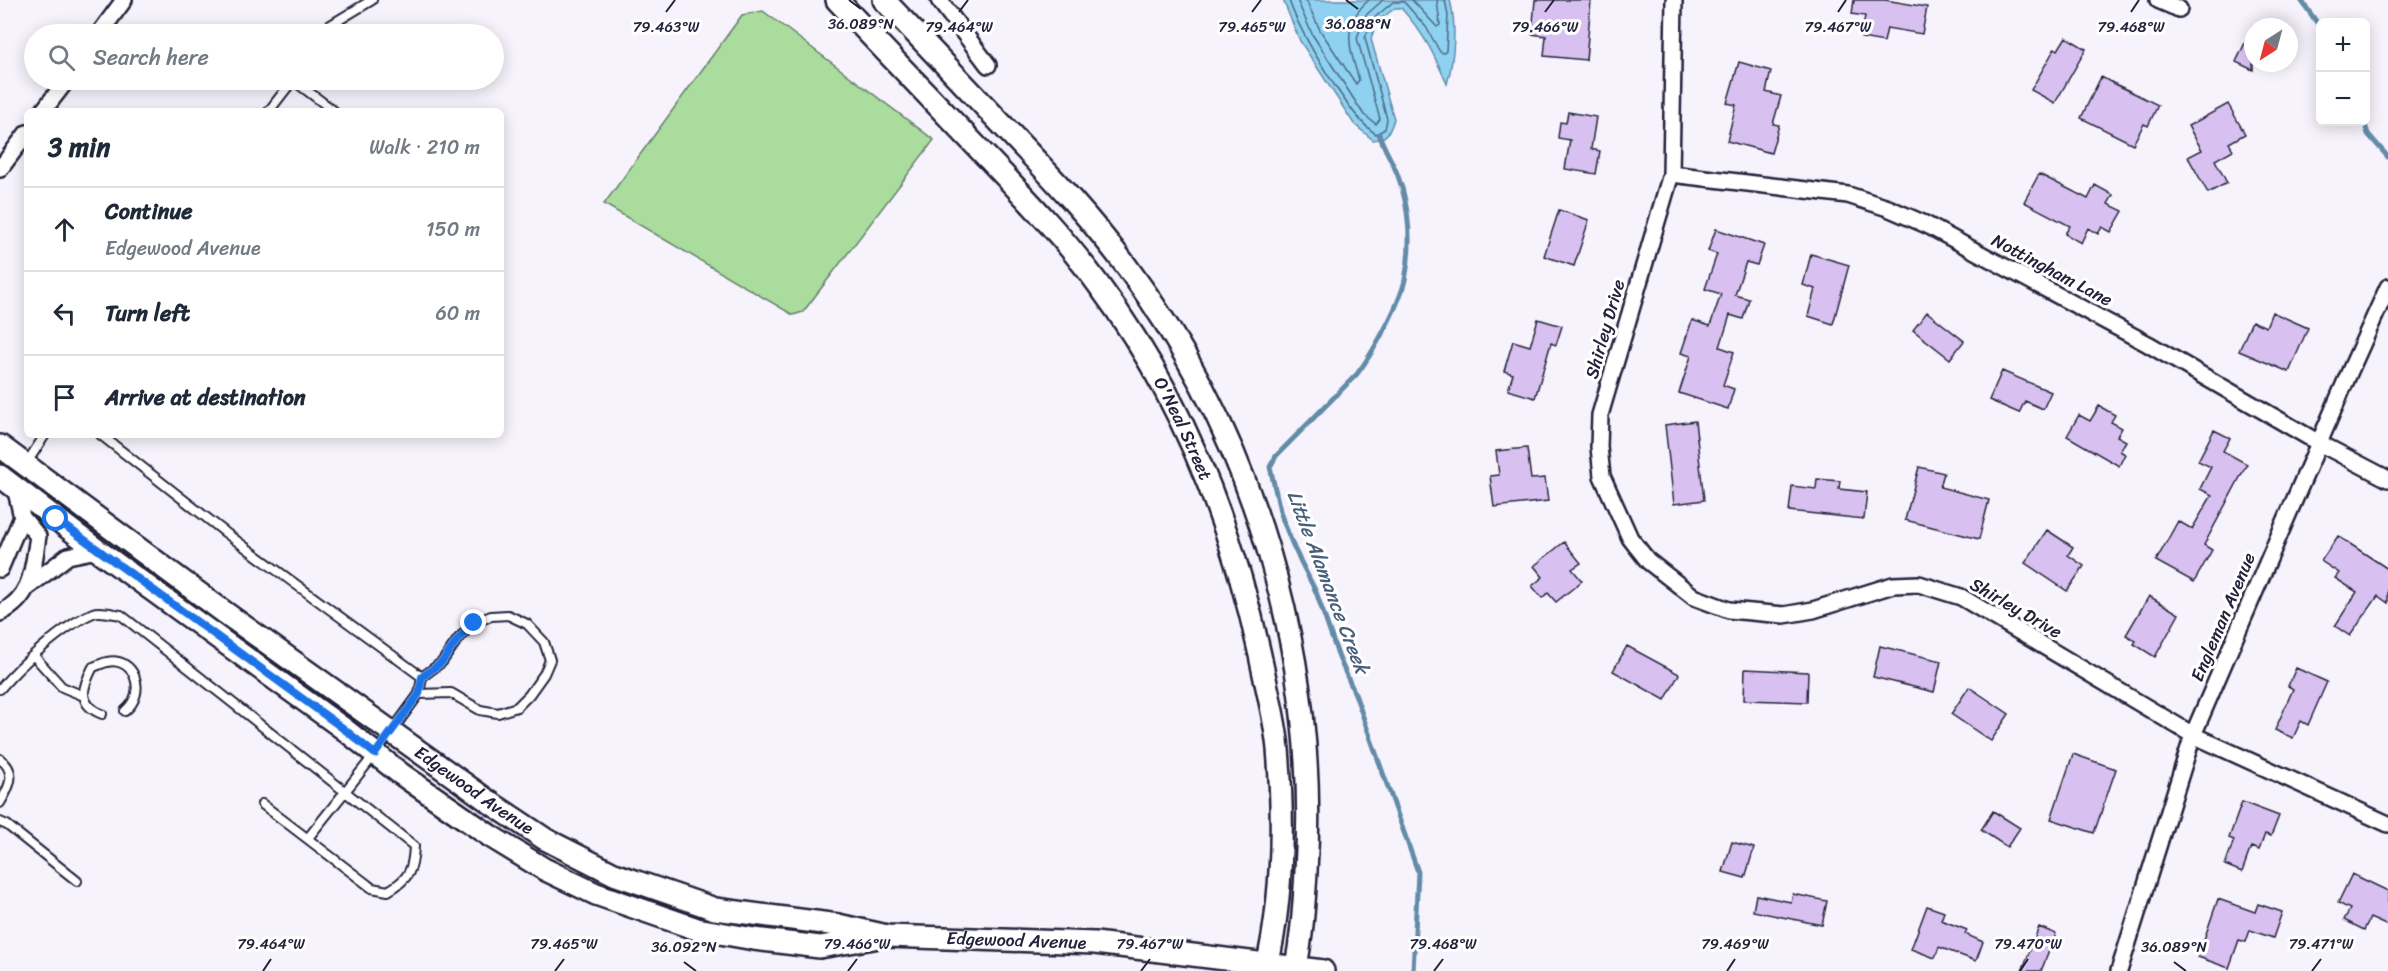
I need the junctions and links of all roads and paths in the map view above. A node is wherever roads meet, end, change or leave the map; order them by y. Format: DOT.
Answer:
graph roads {
  1 [pos="124,0"];
  2 [pos="372,0"];
  3 [pos="837,0"];
  4 [pos="884,0"];
  5 [pos="939,0"];
  6 [pos="1674,0"];
  7 [pos="2158,0"];
  8 [pos="2179,9"];
  9 [pos="106,24"];
  10 [pos="333,24"];
  11 [pos="988,65"];
  12 [pos="59,90"];
  13 [pos="285,90"];
  14 [pos="306,90"];
  15 [pos="45,108"];
  16 [pos="270,108"];
  17 [pos="330,108"];
  18 [pos="24,137"];
  19 [pos="0,169"];
  20 [pos="1671,174"];
  21 [pos="2388,287"];
  22 [pos="43,438"];
  23 [pos="106,438"];
  24 [pos="2319,443"];
  25 [pos="0,446"];
  26 [pos="26,464"];
  27 [pos="2388,479"];
  28 [pos="8,482"];
  29 [pos="22,516"];
  30 [pos="97,550"];
  31 [pos="0,569"];
  32 [pos="29,586"];
  33 [pos="0,613"];
  34 [pos="34,656"];
  35 [pos="422,677"];
  36 [pos="0,689"];
  37 [pos="419,694"];
  38 [pos="84,696"];
  39 [pos="125,711"];
  40 [pos="102,714"];
  41 [pos="391,732"];
  42 [pos="2193,735"];
  43 [pos="375,754"];
  44 [pos="0,759"];
  45 [pos="345,792"];
  46 [pos="0,803"];
  47 [pos="262,804"];
  48 [pos="0,822"];
  49 [pos="2388,824"];
  50 [pos="308,838"];
  51 [pos="589,862"];
  52 [pos="77,881"];
  53 [pos="572,882"];
  54 [pos="887,936"];
  55 [pos="1267,967"];
  56 [pos="1296,969"];
  57 [pos="1323,971"];
  58 [pos="2119,971"];
  1 -- 9 [label="street"];
  2 -- 10 [label="lane"];
  3 -- 55 [label="street, O'Neal Street"];
  4 -- 56 [label="street, O'Neal Street"];
  5 -- 11 [label="street"];
  6 -- 20 [label="street, Shirley Drive"];
  7 -- 8 [label="street"];
  12 -- 15 [label="street"];
  13 -- 16 [label="lane"];
  14 -- 17 [label="lane"];
  18 -- 19 [label="street"];
  20 -- 24 [label="street, Nottingham Lane"];
  20 -- 42 [label="street, Shirley Drive"];
  21 -- 24 [label="street, Engleman Avenue"];
  22 -- 26 [label="lane"];
  23 -- 35 [label="lane"];
  24 -- 27 [label="street, Nottingham Lane"];
  24 -- 42 [label="street, Engleman Avenue"];
  25 -- 26 [label="street, Edgewood Avenue"];
  26 -- 28 [label="street"];
  26 -- 41 [label="street, Edgewood Avenue"];
  28 -- 29 [label="street"];
  28 -- 30 [label="street, Edgewood Avenue"];
  29 -- 31 [label="street"];
  29 -- 32 [label="street"];
  30 -- 32 [label="street"];
  30 -- 43 [label="street, Edgewood Avenue"];
  32 -- 33 [label="street"];
  34 -- 36 [label="lane"];
  34 -- 38 [label="lane"];
  34 -- 45 [label="lane"];
  35 -- 37 [label="lane"];
  35 -- 37 [label="lane"];
  37 -- 41 [label="lane"];
  38 -- 39 [label="lane"];
  38 -- 40 [label="lane"];
  41 -- 43 [label="lane"];
  41 -- 51 [label="street, Edgewood Avenue"];
  42 -- 49 [label="street, Shirley Drive"];
  42 -- 58 [label="street, Engleman Avenue"];
  43 -- 45 [label="lane"];
  43 -- 53 [label="street, Edgewood Avenue"];
  44 -- 46 [label="lane"];
  45 -- 50 [label="lane"];
  45 -- 50 [label="lane"];
  47 -- 50 [label="lane"];
  48 -- 52 [label="lane"];
  51 -- 53 [label="street"];
  51 -- 54 [label="street, Edgewood Avenue"];
  53 -- 54 [label="street, Edgewood Avenue"];
  54 -- 55 [label="street, Edgewood Avenue"];
  55 -- 56 [label="street, Edgewood Avenue"];
  56 -- 57 [label="street, Edgewood Avenue"];
}
